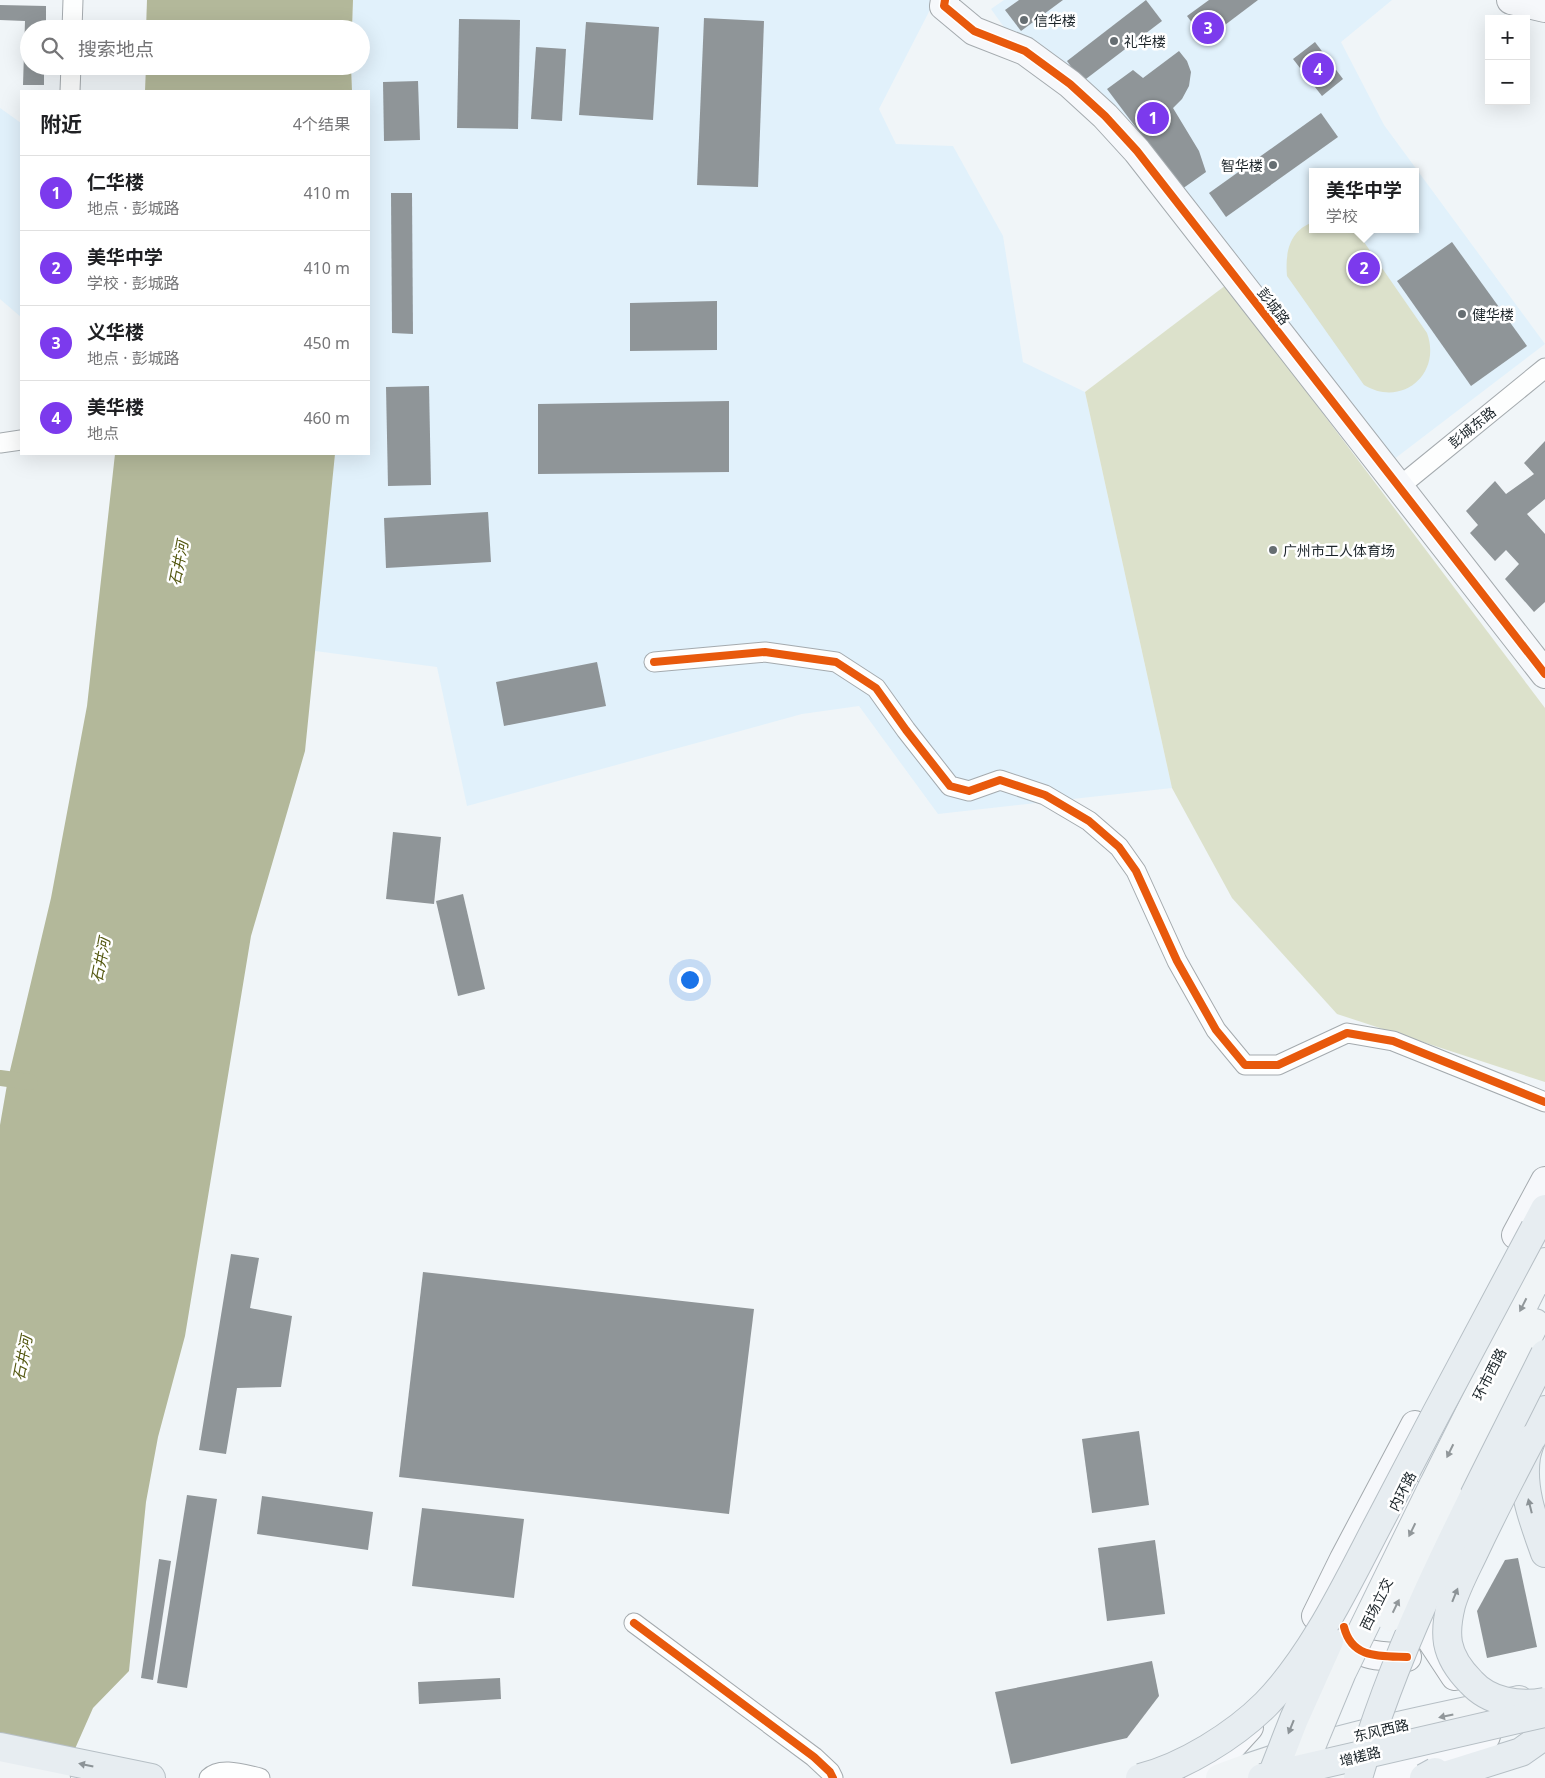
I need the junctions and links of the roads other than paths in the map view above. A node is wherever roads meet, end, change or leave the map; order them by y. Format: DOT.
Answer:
graph roads {
  1 [pos="73,0"];
  2 [pos="945,0"];
  3 [pos="1511,0"];
  4 [pos="1545,8"];
  5 [pos="72,20"];
  6 [pos="71,75"];
  7 [pos="70,90"];
  8 [pos="1545,368"];
  9 [pos="20,440"];
  10 [pos="0,443"];
  11 [pos="1399,487"];
  12 [pos="654,662"];
  13 [pos="1545,674"];
  14 [pos="1545,1102"];
  15 [pos="1545,1180"];
  16 [pos="1542,1220"];
  17 [pos="1545,1262"];
  18 [pos="1545,1303"];
  19 [pos="1472,1342"];
  20 [pos="1545,1354"];
  21 [pos="1545,1365"];
  22 [pos="1510,1374"];
  23 [pos="1545,1410"];
  24 [pos="1531,1440"];
  25 [pos="1491,1472"];
  26 [pos="1441,1491"];
  27 [pos="1545,1552"];
  28 [pos="1424,1618"];
  29 [pos="634,1623"];
  30 [pos="1344,1627"];
  31 [pos="1407,1657"];
  32 [pos="1545,1694"];
  33 [pos="1545,1702"];
  34 [pos="1494,1705"];
  35 [pos="1545,1711"];
  36 [pos="1377,1731"];
  37 [pos="1545,1735"];
  38 [pos="0,1747"];
  39 [pos="1545,1751"];
  40 [pos="1356,1764"];
  41 [pos="0,1767"];
  42 [pos="1215,1775"];
  43 [pos="56,1778"];
  44 [pos="151,1778"];
  45 [pos="209,1778"];
  46 [pos="260,1778"];
  47 [pos="833,1778"];
  48 [pos="1140,1778"];
  49 [pos="1187,1778"];
  50 [pos="1262,1778"];
  51 [pos="1272,1778"];
  52 [pos="1298,1778"];
  53 [pos="1319,1778"];
  54 [pos="1424,1778"];
  55 [pos="1430,1778"];
  56 [pos="1438,1778"];
  57 [pos="1442,1778"];
  1 -- 5 [label="street"];
  2 -- 11 [label="main road, 彭城路"];
  3 -- 4 [label="main road"];
  6 -- 7 [label="street"];
  8 -- 11 [label="street, 彭城东路"];
  9 -- 10 [label="street"];
  11 -- 13 [label="main road, 彭城路"];
  12 -- 14 [label="street"];
  15 -- 19 [label="main road"];
  16 -- 19 [label="main road"];
  16 -- 48 [label="highway, bridge"];
  16 -- 51 [label="highway, 内环路, one-way, bridge"];
  17 -- 26 [label="main road, 环市西路, one-way"];
  18 -- 22 [label="main road, 环市西路"];
  19 -- 30 [label="main road"];
  19 -- 42 [label="main road"];
  20 -- 40 [label="highway, bridge"];
  21 -- 25 [label="main road"];
  22 -- 25 [label="main road"];
  22 -- 26 [label="main road, 环市西路"];
  23 -- 24 [label="highway"];
  27 -- 24 [label="highway, one-way, bridge"];
  33 -- 24 [label="highway, one-way, bridge"];
  25 -- 28 [label="main road"];
  26 -- 52 [label="main road, 西场立交, one-way, bridge"];
  53 -- 26 [label="main road, 西场立交, one-way, bridge"];
  28 -- 31 [label="main road"];
  28 -- 34 [label="main road"];
  29 -- 47 [label="street"];
  30 -- 31 [label="main road"];
  30 -- 40 [label="main road"];
  31 -- 36 [label="main road"];
  32 -- 34 [label="main road, 东风西路"];
  34 -- 36 [label="main road, 东风西路, one-way"];
  35 -- 40 [label="main road"];
  35 -- 50 [label="highway, 增槎路, bridge"];
  36 -- 40 [label="main road, 东风西路"];
  37 -- 54 [label="highway, bridge"];
  37 -- 56 [label="highway"];
  44 -- 38 [label="highway, one-way"];
  39 -- 57 [label="main road"];
  40 -- 42 [label="main road, 东风西路"];
  40 -- 53 [label="main road"];
  40 -- 55 [label="main road"];
  41 -- 43 [label="main road"];
  42 -- 49 [label="main road"];
  45 -- 46 [label="street"];
}
